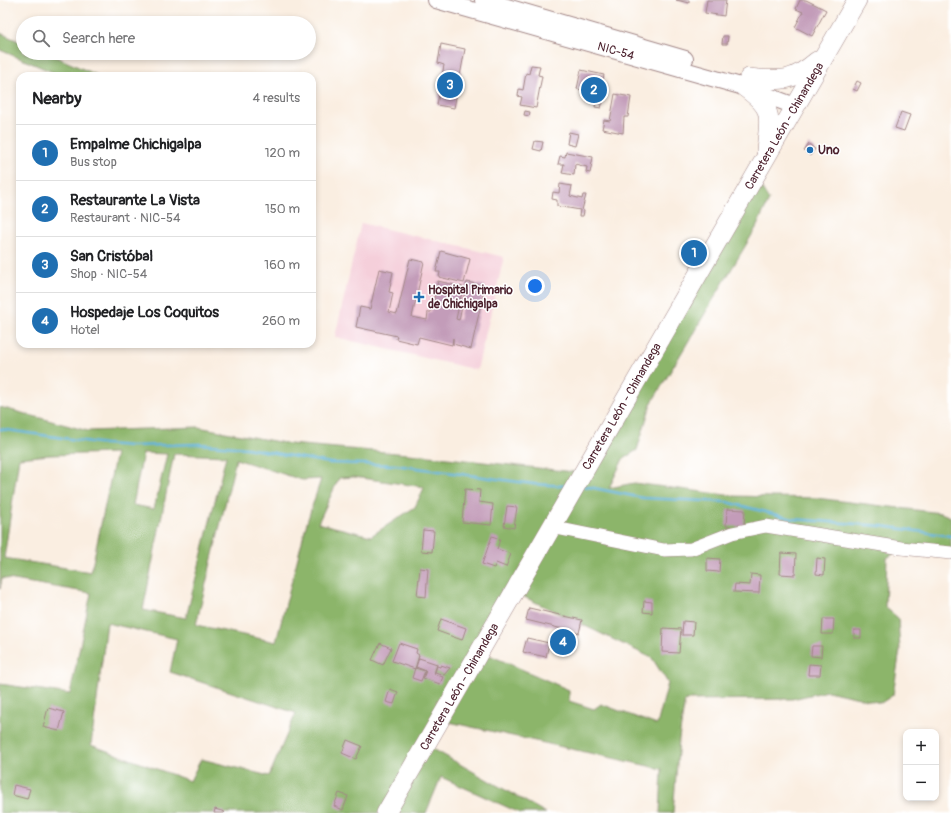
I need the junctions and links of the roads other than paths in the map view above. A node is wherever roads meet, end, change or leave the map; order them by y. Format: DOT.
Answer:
graph roads {
  1 [pos="436,0"];
  2 [pos="483,0"];
  3 [pos="857,0"];
  4 [pos="503,12"];
  5 [pos="826,53"];
  6 [pos="747,82"];
  7 [pos="798,101"];
  8 [pos="765,160"];
  9 [pos="551,527"];
  10 [pos="951,553"];
  11 [pos="386,813"];
  1 -- 4 [label="main road, NIC-54 / NIC-54"];
  2 -- 4 [label="main road, NIC-54 / NIC-54"];
  3 -- 5 [label="highway, Carretera León - Chinandega"];
  4 -- 6 [label="main road, NIC-54 / NIC-54"];
  5 -- 6 [label="highway"];
  5 -- 7 [label="highway, Carretera León - Chinandega"];
  6 -- 7 [label="main road, NIC-54 / NIC-54"];
  6 -- 8 [label="highway"];
  7 -- 8 [label="highway, Carretera León - Chinandega"];
  8 -- 9 [label="highway, Carretera León - Chinandega"];
  9 -- 10 [label="street"];
  9 -- 11 [label="highway, Carretera León - Chinandega"];
}
